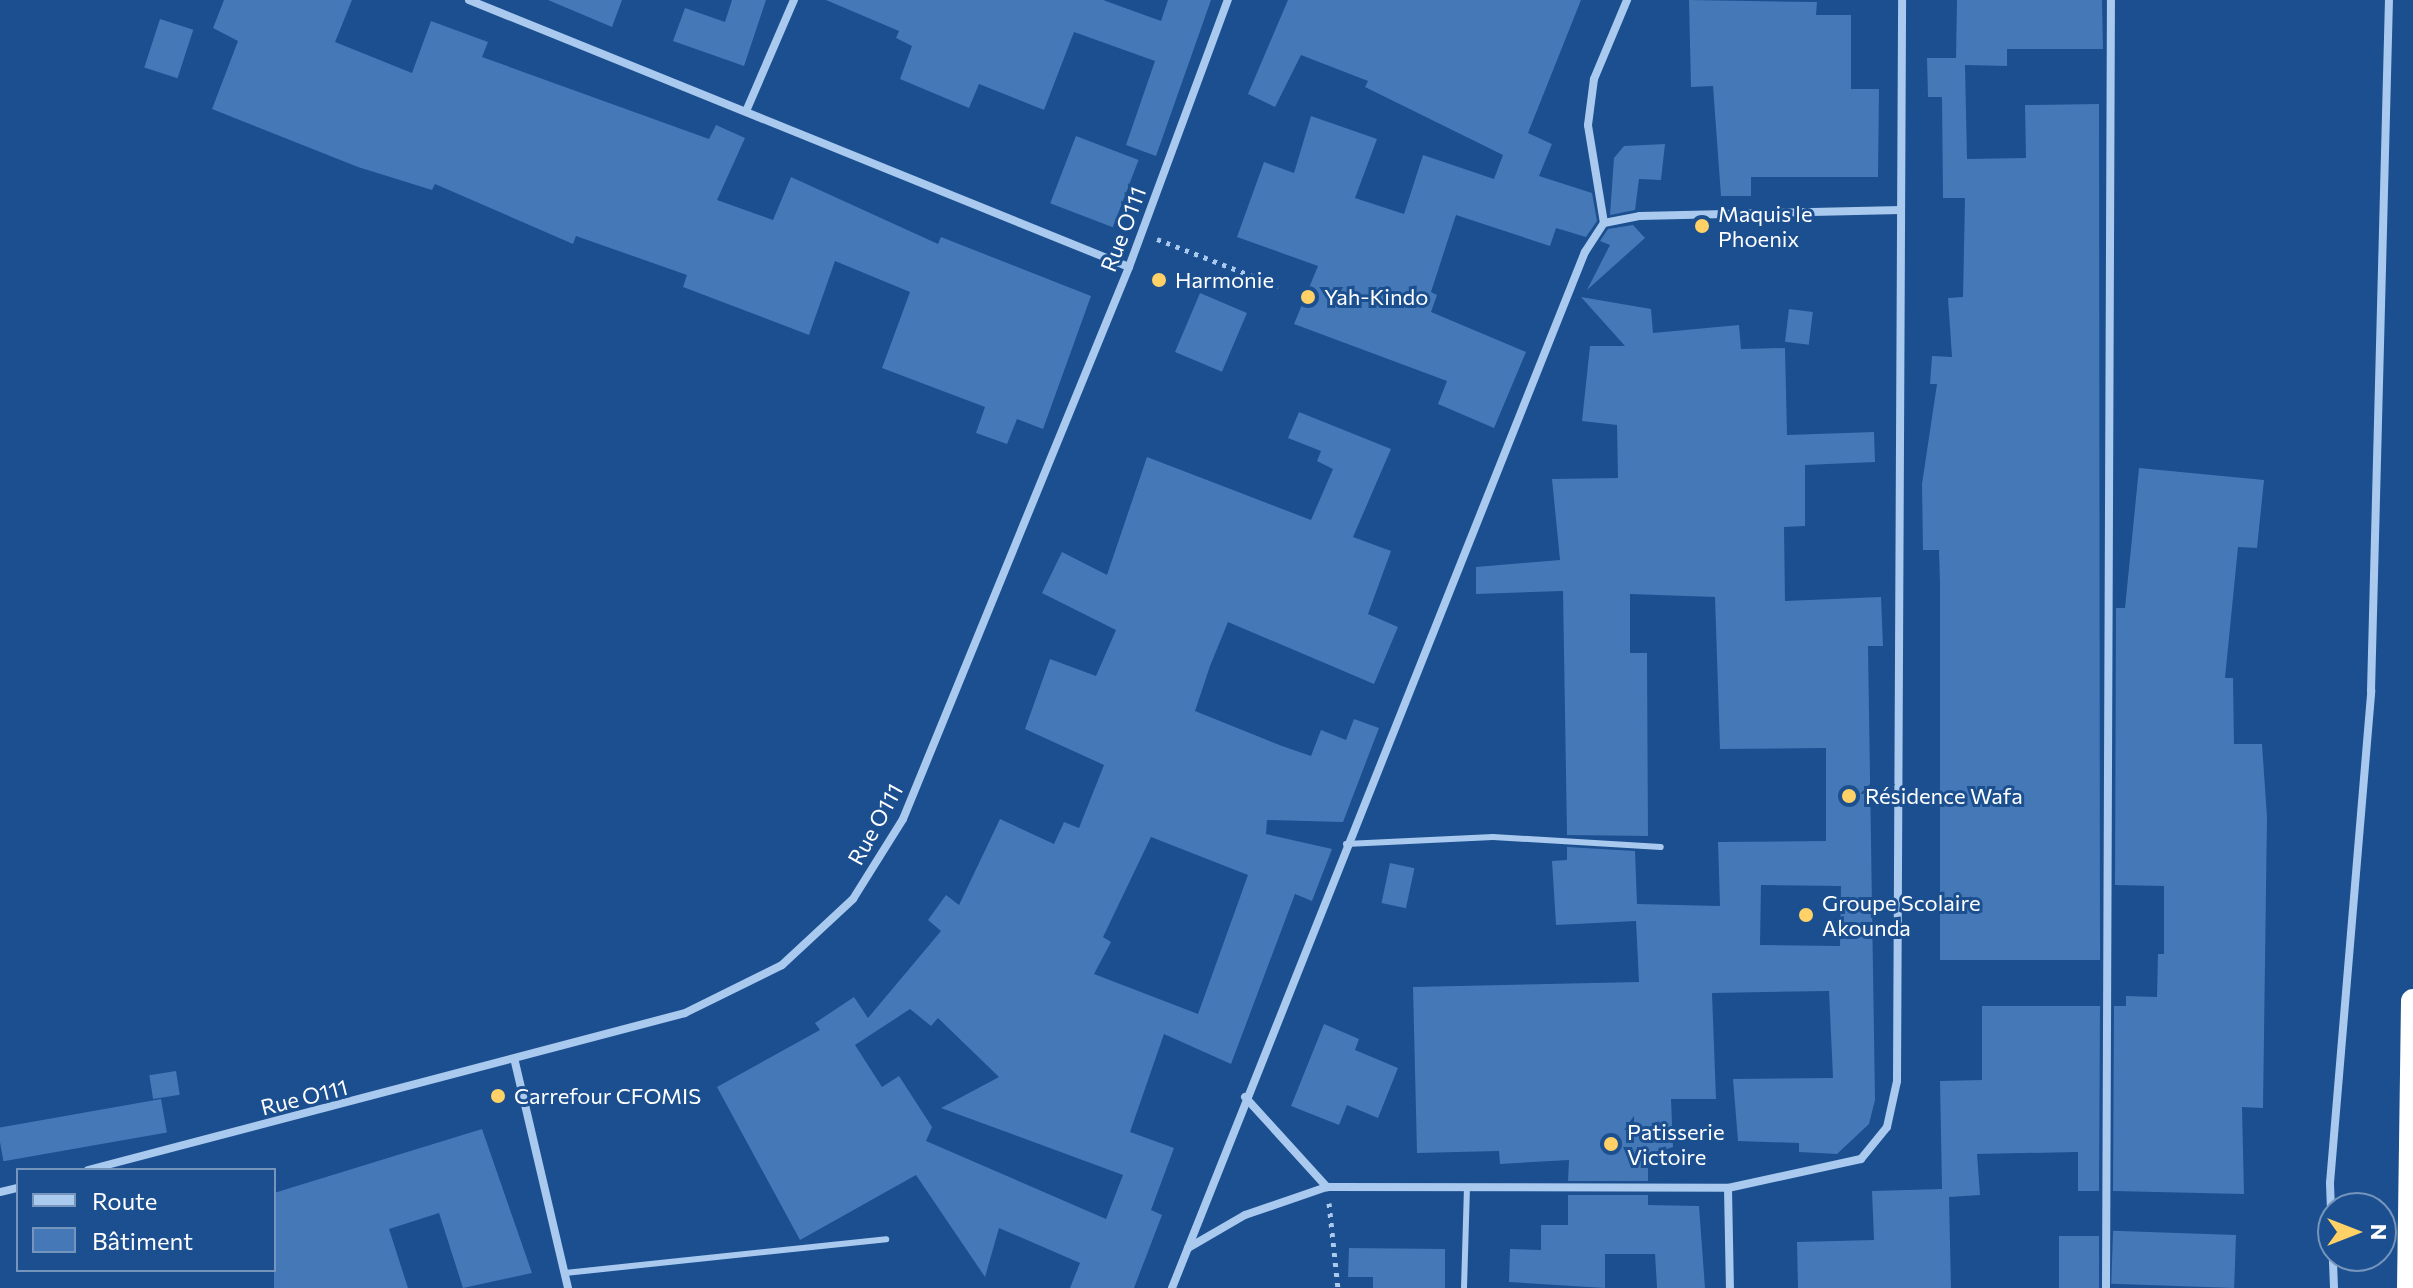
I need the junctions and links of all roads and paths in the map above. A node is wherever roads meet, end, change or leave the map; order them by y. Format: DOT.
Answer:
graph roads {
  1 [pos="469,0"];
  2 [pos="794,0"];
  3 [pos="1228,0"];
  4 [pos="1627,0"];
  5 [pos="1902,0"];
  6 [pos="2111,0"];
  7 [pos="2389,0"];
  8 [pos="747,109"];
  9 [pos="1901,210"];
  10 [pos="1604,223"];
  11 [pos="1141,233"];
  12 [pos="1129,267"];
  13 [pos="1278,286"];
  14 [pos="1346,844"];
  15 [pos="1661,847"];
  16 [pos="2413,1001"];
  17 [pos="515,1062"];
  18 [pos="1245,1097"];
  19 [pos="96,1168"];
  20 [pos="1327,1187"];
  21 [pos="1467,1187"];
  22 [pos="1728,1188"];
  23 [pos="886,1239"];
  24 [pos="1188,1248"];
  25 [pos="565,1273"];
  26 [pos="566,1288"];
  27 [pos="1172,1288"];
  28 [pos="1338,1288"];
  29 [pos="1464,1288"];
  30 [pos="1730,1288"];
  31 [pos="2106,1288"];
  32 [pos="2334,1288"];
  33 [pos="2409,1288"];
  1 -- 8 [label="street"];
  2 -- 8 [label="street"];
  3 -- 11 [label="street, Rue O111"];
  4 -- 10 [label="street"];
  5 -- 9 [label="street"];
  6 -- 31 [label="street"];
  7 -- 32 [label="street"];
  8 -- 12 [label="street"];
  9 -- 10 [label="street"];
  9 -- 22 [label="street"];
  10 -- 14 [label="street"];
  11 -- 12 [label="street, Rue O111"];
  11 -- 13 [label="path"];
  12 -- 17 [label="street, Rue O111"];
  14 -- 15 [label="lane"];
  14 -- 18 [label="street"];
  16 -- 33 [label="highway"];
  17 -- 19 [label="street, Rue O111"];
  17 -- 25 [label="street"];
  18 -- 20 [label="street"];
  18 -- 24 [label="street"];
  20 -- 21 [label="street"];
  20 -- 24 [label="street"];
  20 -- 28 [label="path"];
  21 -- 22 [label="street"];
  21 -- 29 [label="lane"];
  22 -- 30 [label="street"];
  23 -- 25 [label="lane"];
  24 -- 27 [label="street"];
  25 -- 26 [label="street"];
}
